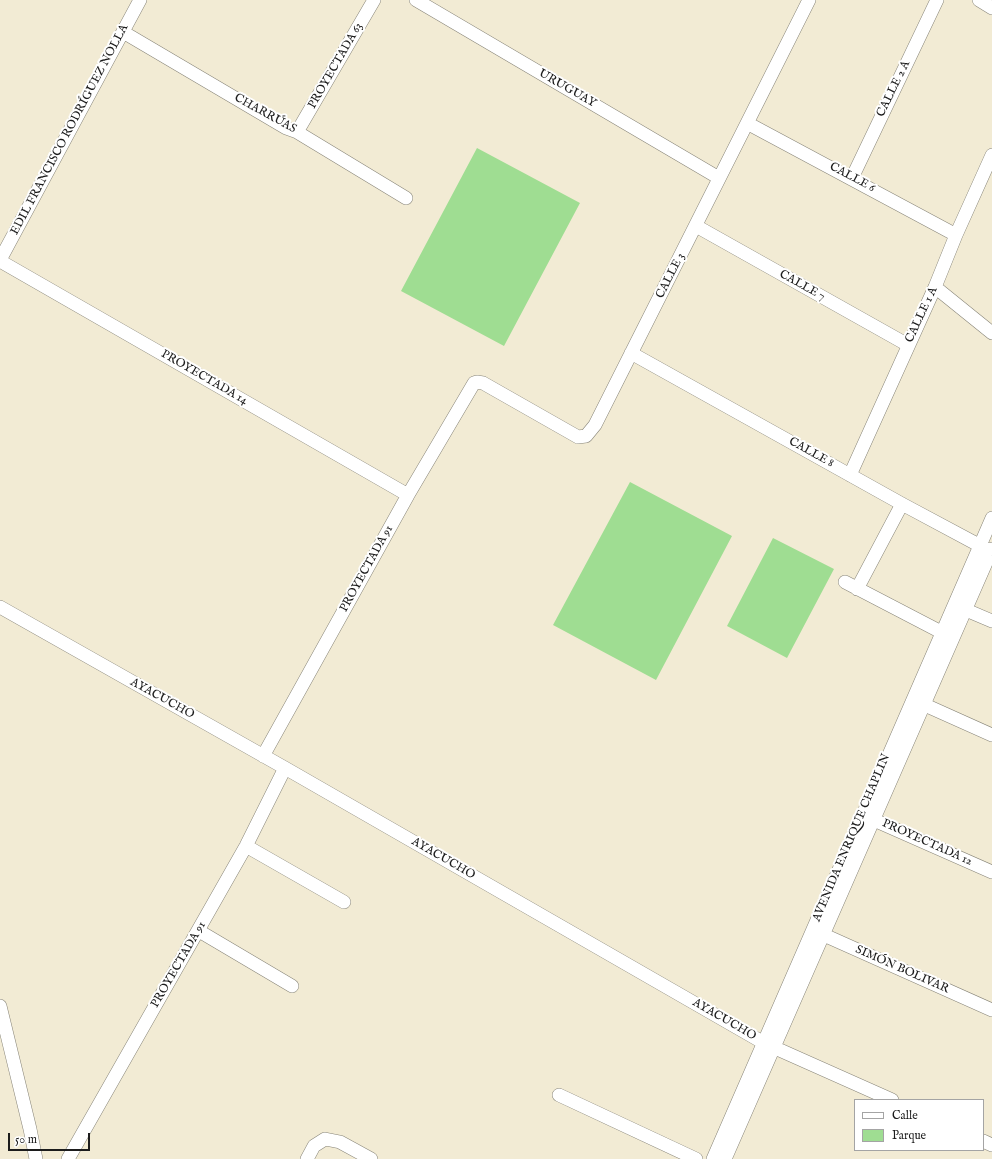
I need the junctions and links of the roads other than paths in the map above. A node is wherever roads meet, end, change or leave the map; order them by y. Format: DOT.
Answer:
graph roads {
  1 [pos="140,0"];
  2 [pos="374,0"];
  3 [pos="416,0"];
  4 [pos="809,0"];
  5 [pos="937,0"];
  6 [pos="979,0"];
  7 [pos="992,8"];
  8 [pos="123,32"];
  9 [pos="747,123"];
  10 [pos="297,132"];
  11 [pos="992,155"];
  12 [pos="719,178"];
  13 [pos="852,178"];
  14 [pos="406,198"];
  15 [pos="696,226"];
  16 [pos="956,235"];
  17 [pos="0,260"];
  18 [pos="935,287"];
  19 [pos="992,333"];
  20 [pos="908,345"];
  21 [pos="631,353"];
  22 [pos="474,383"];
  23 [pos="850,475"];
  24 [pos="408,495"];
  25 [pos="902,504"];
  26 [pos="992,518"];
  27 [pos="988,549"];
  28 [pos="845,582"];
  29 [pos="857,589"];
  30 [pos="0,607"];
  31 [pos="960,607"];
  32 [pos="992,621"];
  33 [pos="943,633"];
  34 [pos="918,702"];
  35 [pos="992,734"];
  36 [pos="263,756"];
  37 [pos="285,768"];
  38 [pos="867,817"];
  39 [pos="246,846"];
  40 [pos="992,872"];
  41 [pos="344,902"];
  42 [pos="199,931"];
  43 [pos="818,933"];
  44 [pos="292,986"];
  45 [pos="0,1006"];
  46 [pos="992,1010"];
  47 [pos="769,1045"];
  48 [pos="559,1095"];
  49 [pos="890,1099"];
  50 [pos="36,1159"];
  51 [pos="68,1159"];
  52 [pos="306,1159"];
  53 [pos="371,1159"];
  54 [pos="696,1159"];
  55 [pos="713,1159"];
  56 [pos="725,1159"];
  1 -- 8 [label="street, EDIL FRANCISCO RODRÍGUEZ NOLLA"];
  2 -- 10 [label="street, PROYECTADA 63"];
  3 -- 12 [label="street, URUGUAY"];
  4 -- 9 [label="street, CALLE 3"];
  5 -- 13 [label="street, CALLE 2 A"];
  6 -- 7 [label="street"];
  8 -- 10 [label="street, CHARRÚAS"];
  8 -- 17 [label="street, EDIL FRANCISCO RODRÍGUEZ NOLLA"];
  9 -- 12 [label="street, CALLE 3"];
  9 -- 13 [label="street, CALLE 6"];
  10 -- 14 [label="street, CHARRÚAS"];
  11 -- 16 [label="street, CALLE 1 A"];
  12 -- 15 [label="street, CALLE 3"];
  13 -- 16 [label="street, CALLE 6"];
  15 -- 20 [label="street, CALLE 7"];
  15 -- 21 [label="street, CALLE 3"];
  16 -- 18 [label="street, CALLE 1 A"];
  17 -- 24 [label="street, PROYECTADA 14"];
  18 -- 19 [label="street"];
  18 -- 20 [label="street, CALLE 1 A"];
  20 -- 23 [label="street, CALLE 1 A"];
  21 -- 22 [label="street, CALLE 3"];
  21 -- 23 [label="street, CALLE 8"];
  22 -- 24 [label="street, PROYECTADA 91"];
  23 -- 25 [label="street, CALLE 8"];
  24 -- 36 [label="street, PROYECTADA 91"];
  25 -- 27 [label="street, CALLE 8"];
  25 -- 29 [label="street"];
  26 -- 27 [label="street, AVENIDA ENRIQUE CHAPLIN"];
  27 -- 31 [label="street, AVENIDA ENRIQUE CHAPLIN"];
  28 -- 29 [label="street"];
  29 -- 33 [label="street"];
  30 -- 36 [label="street, AYACUCHO"];
  31 -- 32 [label="street"];
  31 -- 33 [label="street, AVENIDA ENRIQUE CHAPLIN"];
  31 -- 34 [label="street, AVENIDA ENRIQUE CHAPLIN"];
  33 -- 34 [label="street, AVENIDA ENRIQUE CHAPLIN"];
  34 -- 35 [label="street"];
  34 -- 38 [label="street, AVENIDA ENRIQUE CHAPLIN"];
  36 -- 37 [label="street, AYACUCHO"];
  37 -- 39 [label="street, PROYECTADA 91"];
  37 -- 47 [label="street, AYACUCHO"];
  38 -- 40 [label="street, PROYECTADA 12"];
  38 -- 43 [label="street, AVENIDA ENRIQUE CHAPLIN"];
  39 -- 41 [label="street"];
  39 -- 42 [label="street, PROYECTADA 91"];
  42 -- 44 [label="street"];
  42 -- 51 [label="street, PROYECTADA 91"];
  43 -- 46 [label="street, SIMÓN BOLIVAR"];
  43 -- 47 [label="street, AVENIDA ENRIQUE CHAPLIN"];
  45 -- 50 [label="street"];
  47 -- 49 [label="street, AYACUCHO"];
  47 -- 55 [label="street, AVENIDA ENRIQUE CHAPLIN"];
  47 -- 56 [label="street, AVENIDA ENRIQUE CHAPLIN"];
  48 -- 54 [label="street"];
  52 -- 53 [label="street"];
}
